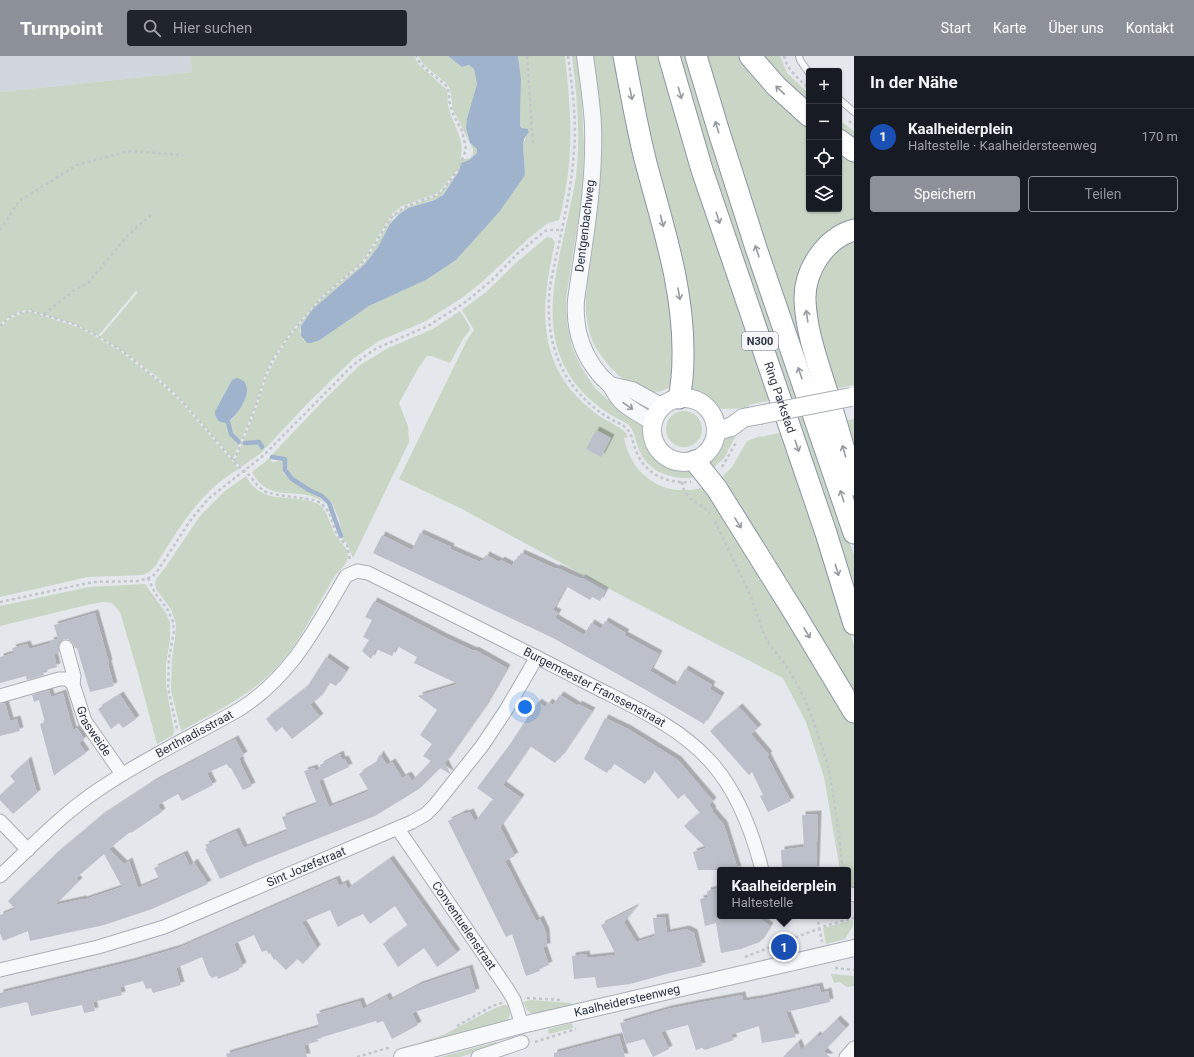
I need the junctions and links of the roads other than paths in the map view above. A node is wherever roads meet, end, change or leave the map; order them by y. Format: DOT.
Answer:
graph roads {
  1 [pos="586,56"];
  2 [pos="624,56"];
  3 [pos="669,56"];
  4 [pos="696,56"];
  5 [pos="750,56"];
  6 [pos="799,56"];
  7 [pos="806,69"];
  8 [pos="842,102"];
  9 [pos="854,112"];
  10 [pos="806,113"];
  11 [pos="842,142"];
  12 [pos="854,151"];
  13 [pos="854,230"];
  14 [pos="610,385"];
  15 [pos="853,397"];
  16 [pos="670,402"];
  17 [pos="652,422"];
  18 [pos="714,423"];
  19 [pos="695,461"];
  20 [pos="854,485"];
  21 [pos="854,533"];
  22 [pos="358,572"];
  23 [pos="854,624"];
  24 [pos="66,647"];
  25 [pos="537,657"];
  26 [pos="74,684"];
  27 [pos="0,696"];
  28 [pos="854,712"];
  29 [pos="122,774"];
  30 [pos="0,821"];
  31 [pos="398,829"];
  32 [pos="28,850"];
  33 [pos="761,867"];
  34 [pos="0,876"];
  35 [pos="854,948"];
  36 [pos="0,970"];
  37 [pos="522,1026"];
  38 [pos="522,1042"];
  39 [pos="854,1048"];
  40 [pos="402,1057"];
  41 [pos="478,1057"];
  42 [pos="846,1057"];
  1 -- 14 [label="street, Dentgenbachweg"];
  2 -- 16 [label="highway, one-way"];
  3 -- 23 [label="highway, Ring Parkstad / N300, one-way"];
  21 -- 4 [label="highway, N300, one-way"];
  10 -- 5 [label="highway, one-way"];
  6 -- 7 [label="lane"];
  8 -- 9 [label="lane"];
  11 -- 12 [label="highway"];
  20 -- 13 [label="highway, one-way"];
  14 -- 16 [label="street"];
  14 -- 17 [label="street, Dentgenbachweg, one-way"];
  15 -- 18 [label="main road, bridge"];
  16 -- 17 [label="main road"];
  16 -- 18 [label="main road"];
  17 -- 19 [label="main road"];
  18 -- 19 [label="main road"];
  19 -- 28 [label="highway, one-way"];
  22 -- 25 [label="street, Burgemeester Franssenstraat"];
  22 -- 29 [label="street, Berthradisstraat"];
  24 -- 26 [label="street, Grasweide"];
  25 -- 31 [label="street, Sint Jozefstraat"];
  25 -- 33 [label="street, Burgemeester Franssenstraat"];
  26 -- 27 [label="street"];
  26 -- 29 [label="street, Grasweide"];
  29 -- 32 [label="street, Berthradisstraat"];
  30 -- 32 [label="street"];
  31 -- 36 [label="street, Sint Jozefstraat"];
  31 -- 37 [label="street, Conventuelenstraat"];
  32 -- 34 [label="street, Berthradisstraat"];
  35 -- 37 [label="street, Kaalheidersteenweg"];
  37 -- 40 [label="street, Kaalheidersteenweg"];
  38 -- 41 [label="street"];
  39 -- 42 [label="street"];
}
